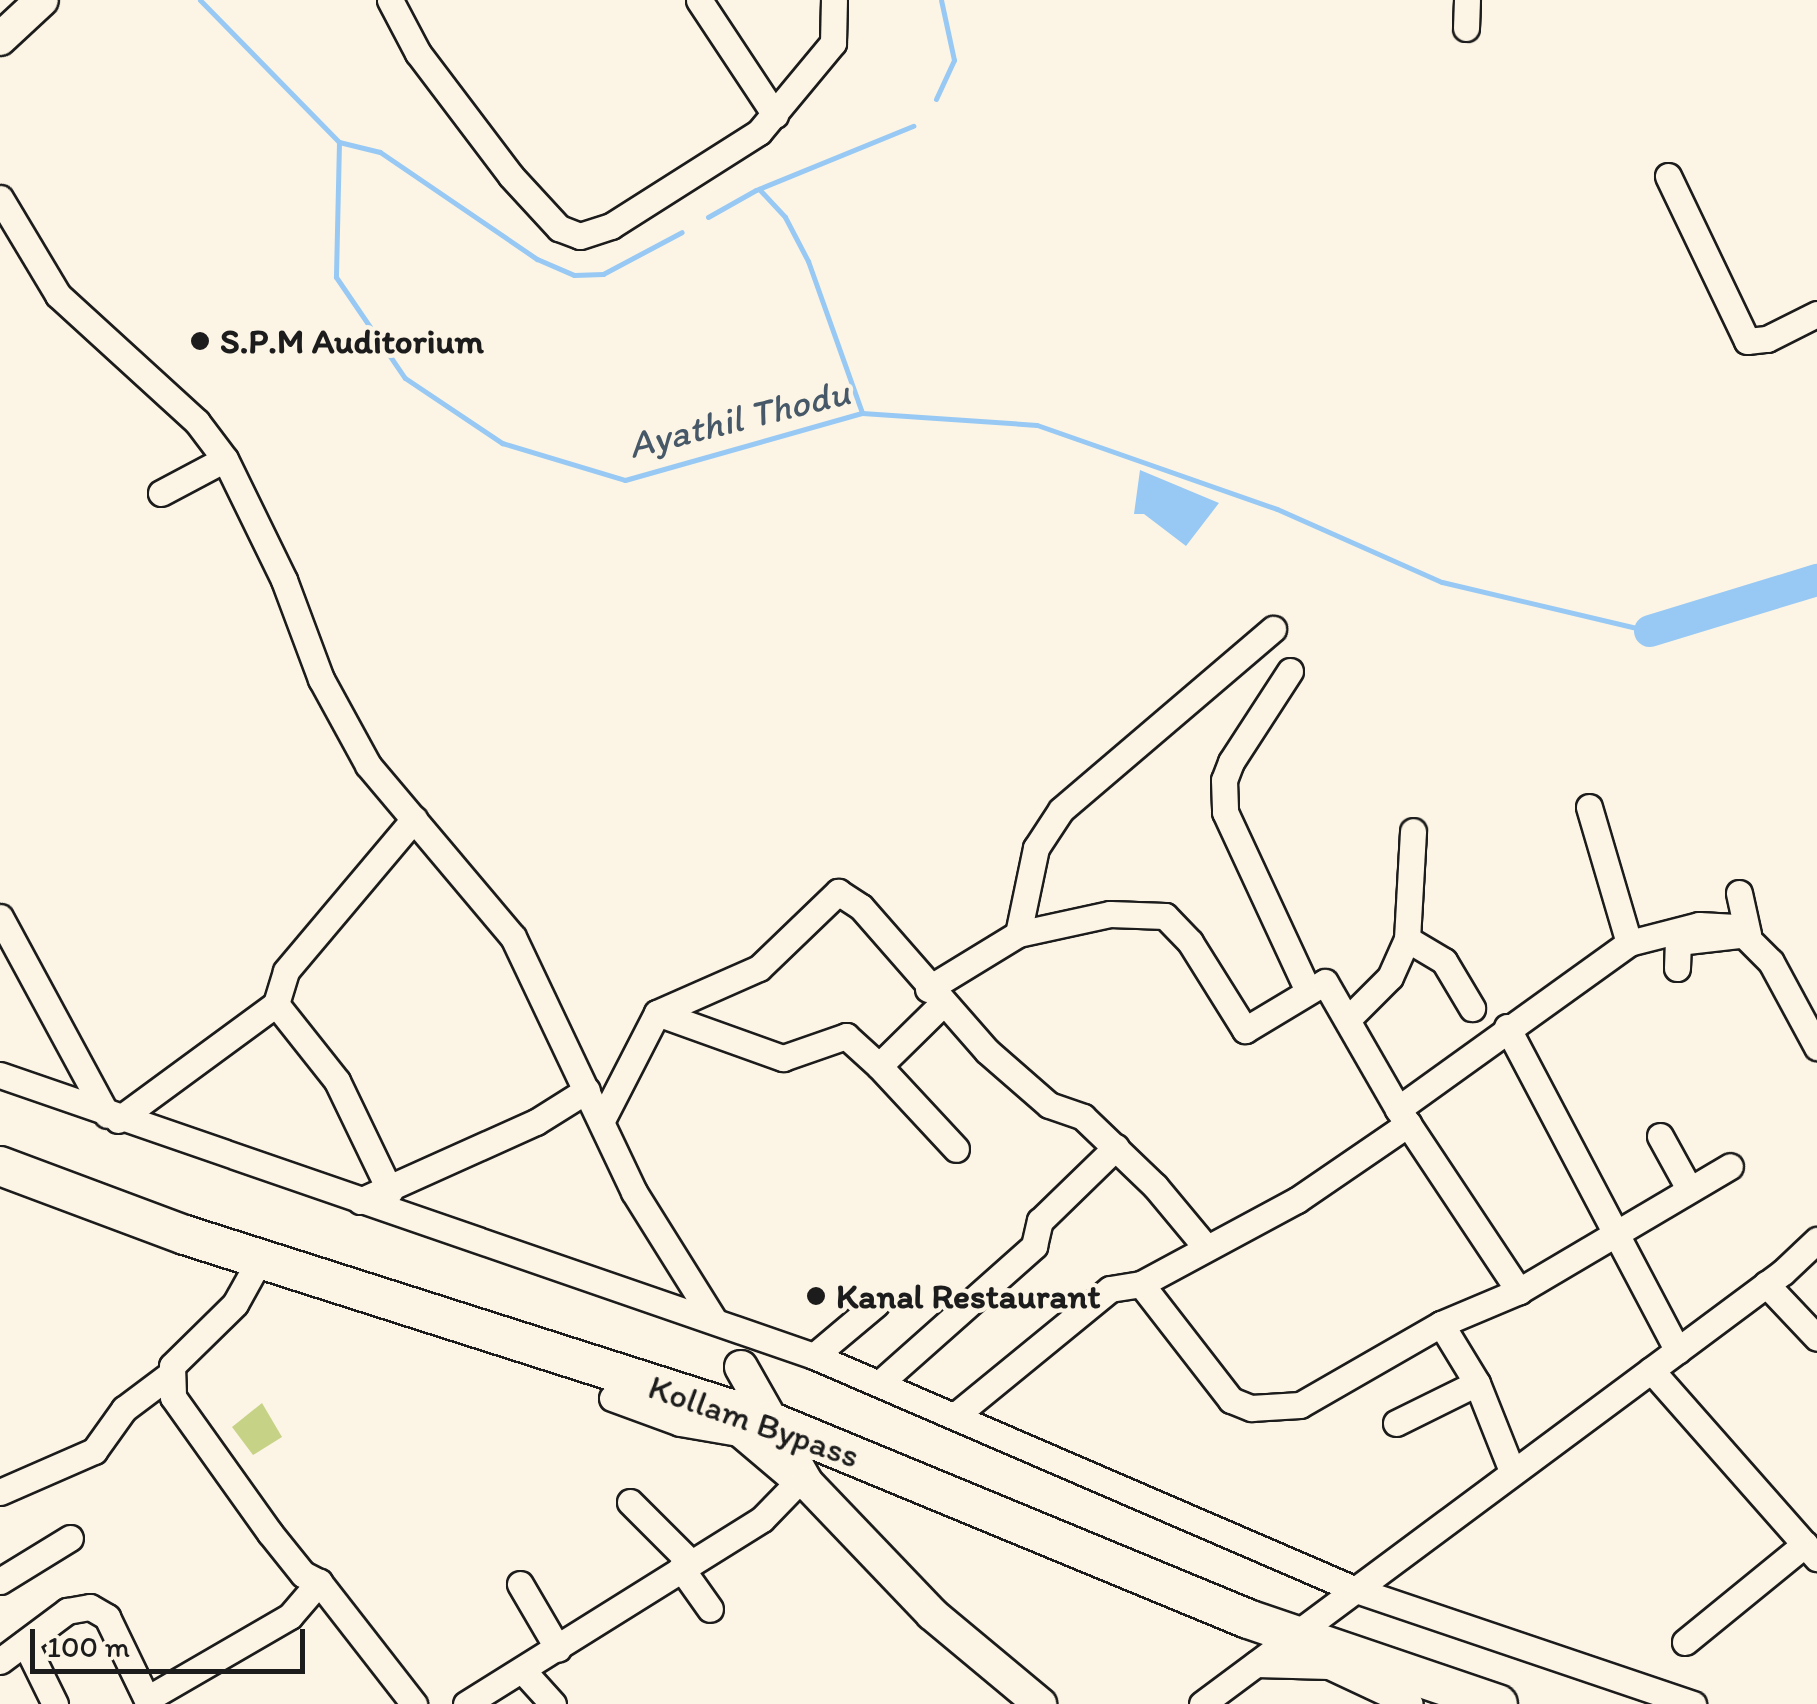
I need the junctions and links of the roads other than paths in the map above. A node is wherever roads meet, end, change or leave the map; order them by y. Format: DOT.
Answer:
graph roads {
  1 [pos="42,0"];
  2 [pos="390,0"];
  3 [pos="699,0"];
  4 [pos="834,0"];
  5 [pos="1468,0"];
  6 [pos="1466,28"];
  7 [pos="0,39"];
  8 [pos="775,115"];
  9 [pos="1668,176"];
  10 [pos="0,198"];
  11 [pos="1817,314"];
  12 [pos="225,459"];
  13 [pos="161,493"];
  14 [pos="1272,629"];
  15 [pos="1290,671"];
  16 [pos="1589,807"];
  17 [pos="414,819"];
  18 [pos="1413,831"];
  19 [pos="1739,893"];
  20 [pos="0,918"];
  21 [pos="1018,934"];
  22 [pos="1748,934"];
  23 [pos="1407,938"];
  24 [pos="1629,943"];
  25 [pos="1677,968"];
  26 [pos="1308,989"];
  27 [pos="935,997"];
  28 [pos="276,1004"];
  29 [pos="1472,1008"];
  30 [pos="657,1012"];
  31 [pos="1348,1020"];
  32 [pos="1507,1027"];
  33 [pos="1817,1047"];
  34 [pos="879,1066"];
  35 [pos="0,1075"];
  36 [pos="587,1090"];
  37 [pos="1402,1117"];
  38 [pos="113,1118"];
  39 [pos="602,1120"];
  40 [pos="1660,1136"];
  41 [pos="1116,1147"];
  42 [pos="956,1150"];
  43 [pos="0,1166"];
  44 [pos="1730,1166"];
  45 [pos="1688,1187"];
  46 [pos="390,1191"];
  47 [pos="360,1201"];
  48 [pos="1618,1231"];
  49 [pos="1817,1240"];
  50 [pos="1205,1246"];
  51 [pos="260,1259"];
  52 [pos="1141,1284"];
  53 [pos="1766,1284"];
  54 [pos="1519,1291"];
  55 [pos="876,1304"];
  56 [pos="714,1320"];
  57 [pos="1441,1324"];
  58 [pos="1817,1338"];
  59 [pos="1678,1350"];
  60 [pos="814,1356"];
  61 [pos="742,1367"];
  62 [pos="1651,1370"];
  63 [pos="168,1376"];
  64 [pos="881,1382"];
  65 [pos="1477,1383"];
  66 [pos="612,1398"];
  67 [pos="956,1415"];
  68 [pos="769,1421"];
  69 [pos="1396,1423"];
  70 [pos="1512,1471"];
  71 [pos="802,1483"];
  72 [pos="0,1492"];
  73 [pos="630,1502"];
  74 [pos="70,1538"];
  75 [pos="1811,1551"];
  76 [pos="685,1565"];
  77 [pos="0,1581"];
  78 [pos="318,1582"];
  79 [pos="520,1584"];
  80 [pos="1356,1590"];
  81 [pos="710,1609"];
  82 [pos="1299,1637"];
  83 [pos="1685,1642"];
  84 [pos="25,1643"];
  85 [pos="558,1649"];
  86 [pos="0,1660"];
  87 [pos="1256,1664"];
  88 [pos="524,1672"];
  89 [pos="148,1701"];
  90 [pos="55,1704"];
  91 [pos="414,1704"];
  92 [pos="466,1704"];
  93 [pos="553,1704"];
  94 [pos="1040,1704"];
  95 [pos="1202,1704"];
  96 [pos="1410,1704"];
  97 [pos="1498,1704"];
  98 [pos="1693,1704"];
  1 -- 7 [label="main road"];
  2 -- 8 [label="street"];
  3 -- 8 [label="street"];
  4 -- 8 [label="street"];
  5 -- 6 [label="street"];
  9 -- 11 [label="street"];
  10 -- 12 [label="street"];
  12 -- 13 [label="street"];
  12 -- 17 [label="street"];
  14 -- 21 [label="street"];
  15 -- 26 [label="street"];
  16 -- 24 [label="street"];
  17 -- 28 [label="street"];
  17 -- 36 [label="street"];
  18 -- 23 [label="street"];
  19 -- 22 [label="street"];
  20 -- 38 [label="street"];
  21 -- 26 [label="street"];
  21 -- 27 [label="street"];
  22 -- 24 [label="street"];
  22 -- 25 [label="street"];
  22 -- 33 [label="street"];
  23 -- 29 [label="street"];
  23 -- 31 [label="street"];
  24 -- 32 [label="street"];
  26 -- 31 [label="street"];
  27 -- 30 [label="street"];
  27 -- 34 [label="street"];
  27 -- 41 [label="street"];
  28 -- 38 [label="street"];
  28 -- 46 [label="street"];
  30 -- 34 [label="street"];
  30 -- 39 [label="street"];
  31 -- 37 [label="street"];
  32 -- 37 [label="street"];
  32 -- 48 [label="street"];
  34 -- 42 [label="street"];
  35 -- 38 [label="street"];
  36 -- 39 [label="street"];
  36 -- 46 [label="street"];
  37 -- 50 [label="street"];
  37 -- 54 [label="street"];
  38 -- 47 [label="street"];
  39 -- 56 [label="street"];
  40 -- 45 [label="street"];
  41 -- 50 [label="street"];
  41 -- 64 [label="street"];
  43 -- 51 [label="highway, Kollam Bypass"];
  44 -- 45 [label="street"];
  45 -- 48 [label="street"];
  46 -- 47 [label="street"];
  47 -- 56 [label="street"];
  48 -- 54 [label="street"];
  48 -- 59 [label="street"];
  49 -- 53 [label="street"];
  50 -- 52 [label="street"];
  51 -- 63 [label="street"];
  51 -- 68 [label="highway, Kollam Bypass"];
  52 -- 57 [label="street"];
  52 -- 67 [label="street"];
  53 -- 58 [label="street"];
  53 -- 59 [label="street"];
  54 -- 57 [label="street"];
  55 -- 60 [label="street"];
  56 -- 60 [label="street"];
  57 -- 65 [label="street"];
  59 -- 62 [label="street"];
  60 -- 64 [label="street"];
  61 -- 68 [label="main road"];
  62 -- 70 [label="street"];
  62 -- 75 [label="street"];
  63 -- 72 [label="street"];
  63 -- 78 [label="street"];
  64 -- 67 [label="street"];
  65 -- 69 [label="street"];
  65 -- 70 [label="street"];
  66 -- 71 [label="street"];
  67 -- 80 [label="street"];
  68 -- 71 [label="main road"];
  68 -- 82 [label="highway, Kollam Bypass"];
  70 -- 80 [label="street"];
  71 -- 76 [label="street"];
  71 -- 94 [label="main road"];
  73 -- 76 [label="street"];
  74 -- 77 [label="street"];
  75 -- 83 [label="street"];
  76 -- 81 [label="street"];
  76 -- 85 [label="street"];
  78 -- 89 [label="street"];
  78 -- 91 [label="street"];
  79 -- 85 [label="street"];
  80 -- 82 [label="street"];
  80 -- 98 [label="street"];
  82 -- 87 [label="street"];
  82 -- 97 [label="highway, Kollam Bypass"];
  84 -- 86 [label="street"];
  84 -- 89 [label="street"];
  84 -- 90 [label="street"];
  85 -- 88 [label="street"];
  87 -- 95 [label="street"];
  87 -- 96 [label="street"];
  88 -- 92 [label="street"];
  88 -- 93 [label="street"];
}
